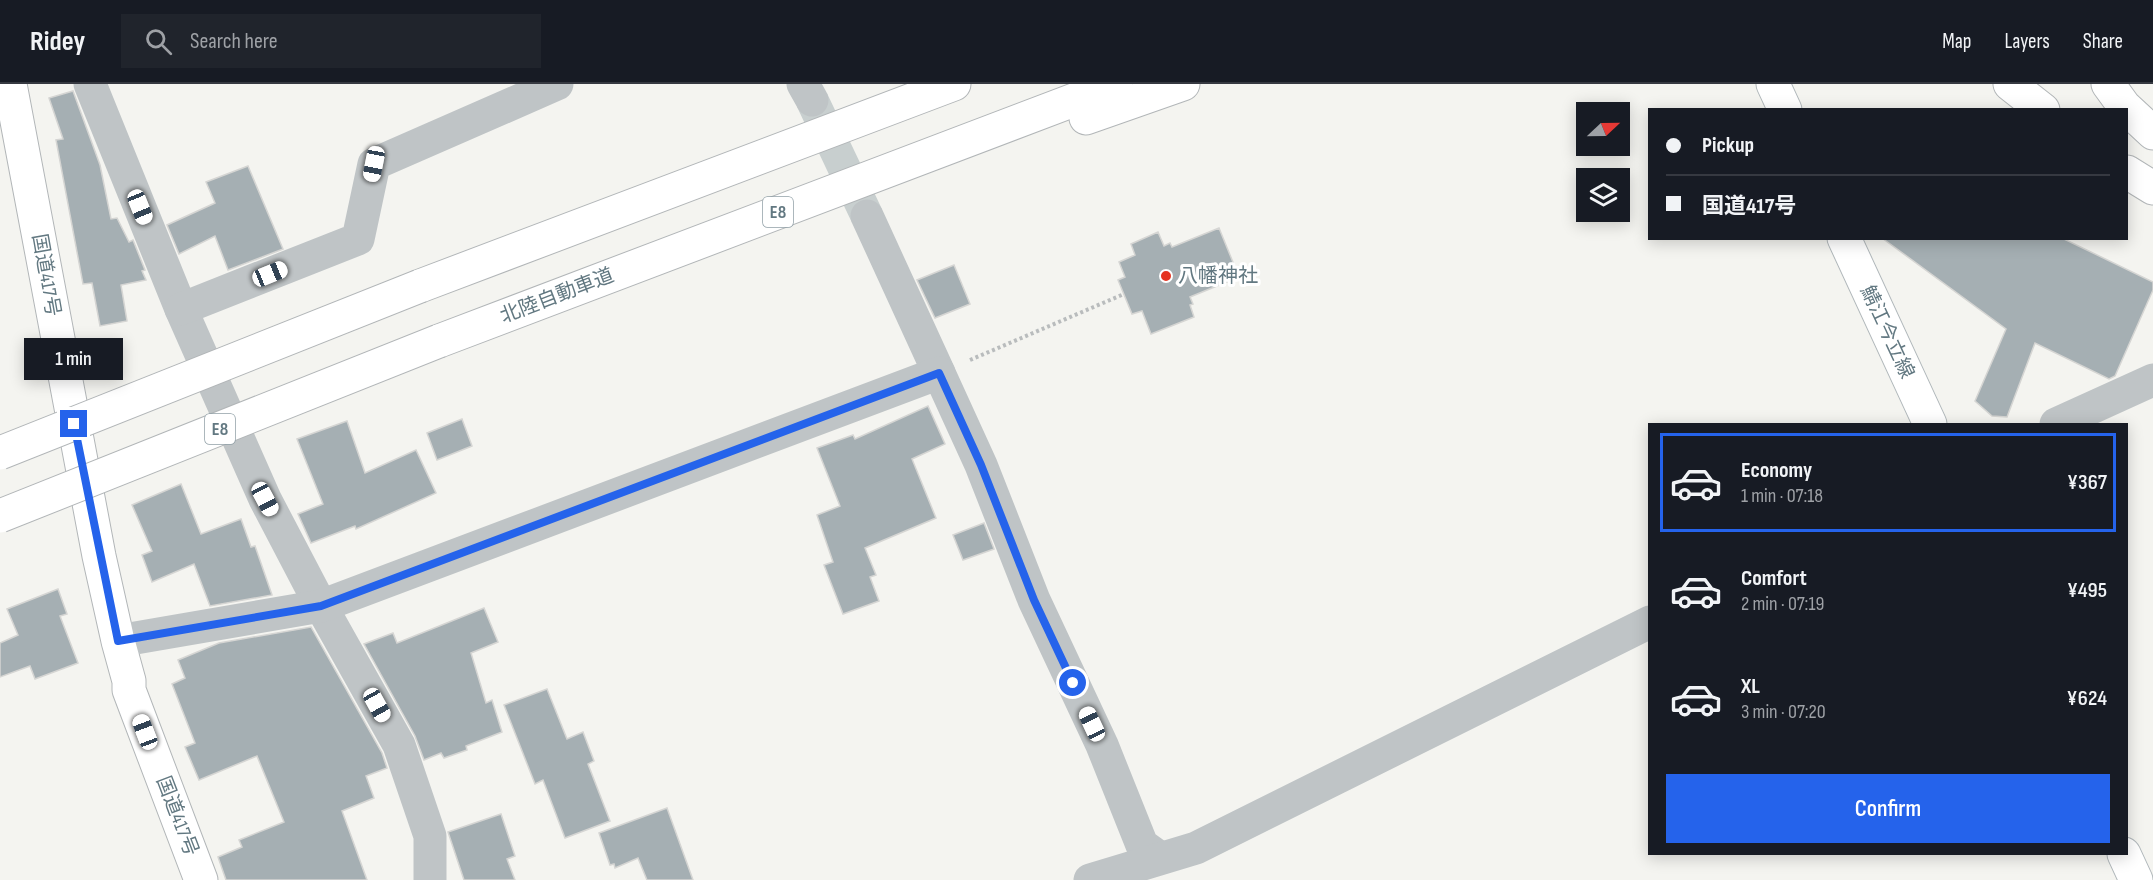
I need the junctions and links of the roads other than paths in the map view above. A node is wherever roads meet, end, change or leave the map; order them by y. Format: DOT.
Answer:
graph roads {
  1 [pos="10,84"];
  2 [pos="90,84"];
  3 [pos="557,84"];
  4 [pos="954,84"];
  5 [pos="1116,84"];
  6 [pos="1183,84"];
  7 [pos="1773,84"];
  8 [pos="2010,84"];
  9 [pos="2108,84"];
  10 [pos="1784,108"];
  11 [pos="2040,108"];
  12 [pos="2126,108"];
  13 [pos="2128,110"];
  14 [pos="2153,133"];
  15 [pos="2128,173"];
  16 [pos="2153,188"];
  17 [pos="867,216"];
  18 [pos="1845,240"];
  19 [pos="181,309"];
  20 [pos="514,312"];
  21 [pos="939,373"];
  22 [pos="2153,381"];
  23 [pos="1930,423"];
  24 [pos="2058,423"];
  25 [pos="0,453"];
  26 [pos="0,516"];
  27 [pos="321,606"];
  28 [pos="1648,623"];
  29 [pos="118,641"];
  30 [pos="2124,855"];
  31 [pos="1158,869"];
  32 [pos="201,880"];
  33 [pos="430,880"];
  34 [pos="1090,880"];
  35 [pos="2136,880"];
  1 -- 29 [label="main road, 国道417号"];
  2 -- 19 [label="street"];
  3 -- 19 [label="street"];
  4 -- 25 [label="main road, bridge"];
  5 -- 20 [label="main road, 北陸自動車道 / E8"];
  6 -- 20 [label="main road"];
  7 -- 10 [label="main road"];
  8 -- 11 [label="main road"];
  9 -- 12 [label="main road"];
  13 -- 14 [label="main road"];
  15 -- 16 [label="main road"];
  17 -- 21 [label="street"];
  18 -- 23 [label="main road, 鯖江今立線"];
  19 -- 27 [label="street"];
  20 -- 26 [label="main road, 北陸自動車道 / E8, bridge"];
  21 -- 27 [label="street"];
  21 -- 31 [label="street"];
  22 -- 24 [label="street"];
  27 -- 29 [label="street"];
  27 -- 33 [label="street"];
  28 -- 31 [label="street"];
  29 -- 32 [label="main road, 国道417号"];
  30 -- 35 [label="main road"];
  31 -- 34 [label="street"];
}
